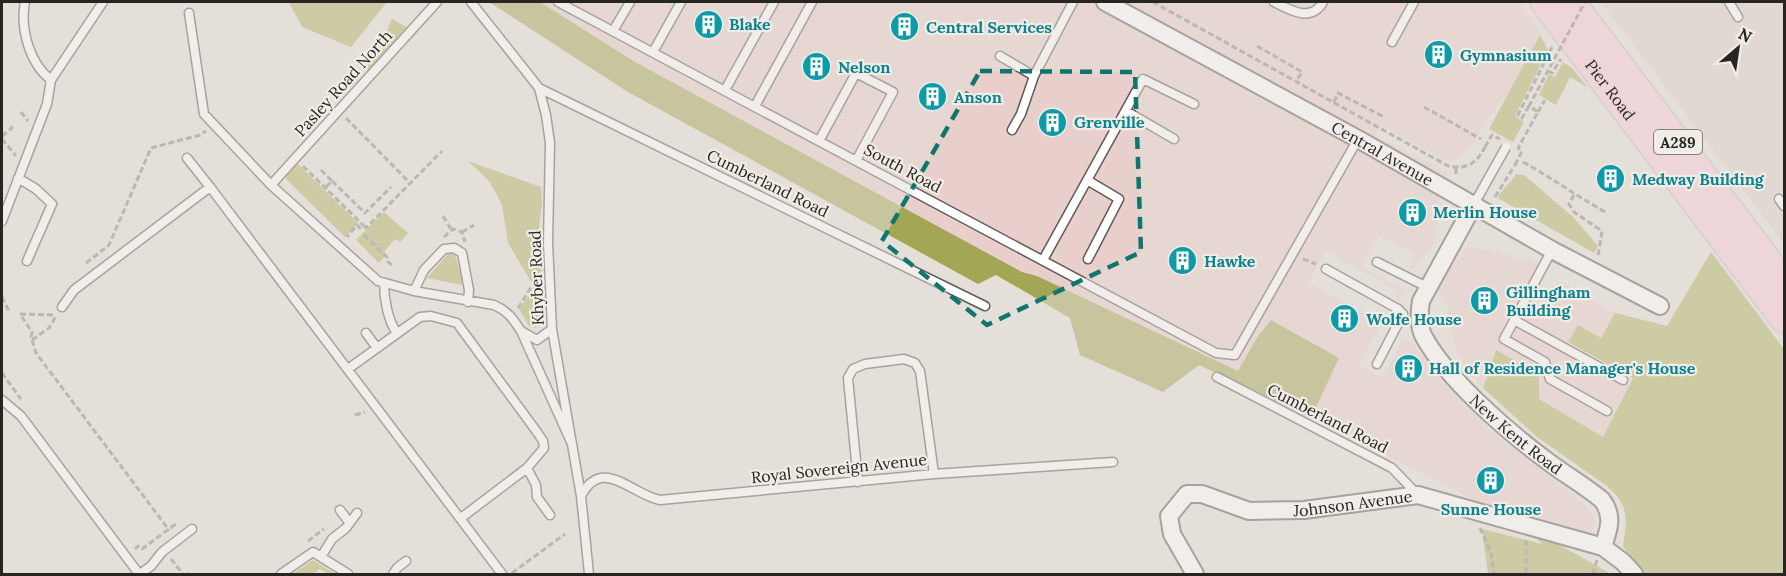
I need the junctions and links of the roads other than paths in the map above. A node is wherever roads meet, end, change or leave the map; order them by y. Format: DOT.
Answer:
graph roads {
  1 [pos="25,2"];
  2 [pos="103,2"];
  3 [pos="437,2"];
  4 [pos="471,2"];
  5 [pos="558,2"];
  6 [pos="630,2"];
  7 [pos="681,2"];
  8 [pos="774,2"];
  9 [pos="812,2"];
  10 [pos="1073,2"];
  11 [pos="1105,2"];
  12 [pos="1274,2"];
  13 [pos="1323,2"];
  14 [pos="1414,2"];
  15 [pos="1544,2"];
  16 [pos="1572,2"];
  17 [pos="1729,2"];
  18 [pos="189,13"];
  19 [pos="1738,17"];
  20 [pos="613,31"];
  21 [pos="1392,42"];
  22 [pos="653,52"];
  23 [pos="1000,56"];
  24 [pos="1034,76"];
  25 [pos="51,80"];
  26 [pos="539,88"];
  27 [pos="724,90"];
  28 [pos="1194,104"];
  29 [pos="755,106"];
  30 [pos="1125,111"];
  31 [pos="1012,130"];
  32 [pos="1174,139"];
  33 [pos="1358,140"];
  34 [pos="819,141"];
  35 [pos="1506,147"];
  36 [pos="187,158"];
  37 [pos="856,161"];
  38 [pos="18,178"];
  39 [pos="1087,180"];
  40 [pos="272,185"];
  41 [pos="210,187"];
  42 [pos="1473,206"];
  43 [pos="2,221"];
  44 [pos="1552,250"];
  45 [pos="1088,259"];
  46 [pos="1043,260"];
  47 [pos="27,261"];
  48 [pos="1377,262"];
  49 [pos="1326,269"];
  50 [pos="1785,282"];
  51 [pos="384,283"];
  52 [pos="1427,287"];
  53 [pos="414,291"];
  54 [pos="468,302"];
  55 [pos="985,306"];
  56 [pos="1660,306"];
  57 [pos="62,307"];
  58 [pos="1411,313"];
  59 [pos="1785,319"];
  60 [pos="1514,320"];
  61 [pos="552,329"];
  62 [pos="521,331"];
  63 [pos="366,333"];
  64 [pos="398,333"];
  65 [pos="377,348"];
  66 [pos="1377,364"];
  67 [pos="348,369"];
  68 [pos="1217,377"];
  69 [pos="1623,380"];
  70 [pos="2,400"];
  71 [pos="1607,411"];
  72 [pos="572,444"];
  73 [pos="1113,462"];
  74 [pos="527,468"];
  75 [pos="934,474"];
  76 [pos="858,482"];
  77 [pos="581,495"];
  78 [pos="1418,495"];
  79 [pos="340,510"];
  80 [pos="357,513"];
  81 [pos="550,515"];
  82 [pos="461,518"];
  83 [pos="349,522"];
  84 [pos="192,529"];
  85 [pos="1603,547"];
  86 [pos="321,557"];
  87 [pos="406,561"];
  88 [pos="139,574"];
  89 [pos="281,574"];
  90 [pos="348,574"];
  91 [pos="394,574"];
  92 [pos="502,574"];
  93 [pos="590,574"];
  94 [pos="1195,574"];
  95 [pos="1634,574"];
  1 -- 25 [label="lane"];
  2 -- 25 [label="lane"];
  3 -- 40 [label="lane, Pasley Road North"];
  4 -- 26 [label="lane, Khyber Road"];
  5 -- 20 [label="lane, South Road"];
  6 -- 20 [label="lane"];
  7 -- 22 [label="lane"];
  8 -- 27 [label="lane"];
  9 -- 29 [label="lane"];
  10 -- 24 [label="lane"];
  11 -- 33 [label="street, Central Avenue"];
  12 -- 13 [label="lane"];
  14 -- 21 [label="lane"];
  15 -- 59 [label="main road, Pier Road / A289"];
  16 -- 50 [label="main road, Pier Road / A289"];
  17 -- 19 [label="lane"];
  18 -- 40 [label="lane"];
  20 -- 22 [label="lane, South Road"];
  22 -- 27 [label="lane, South Road"];
  23 -- 24 [label="lane"];
  24 -- 31 [label="lane"];
  25 -- 38 [label="lane"];
  26 -- 55 [label="lane, Cumberland Road"];
  26 -- 61 [label="lane, Khyber Road"];
  27 -- 29 [label="lane, South Road"];
  28 -- 30 [label="lane"];
  29 -- 34 [label="lane, South Road"];
  30 -- 32 [label="lane"];
  30 -- 39 [label="lane"];
  33 -- 42 [label="street, Central Avenue"];
  33 -- 46 [label="lane, South Road"];
  34 -- 37 [label="lane, South Road"];
  34 -- 37 [label="lane"];
  35 -- 42 [label="lane, bridge"];
  36 -- 41 [label="lane"];
  37 -- 46 [label="lane, South Road"];
  38 -- 43 [label="lane"];
  38 -- 47 [label="lane"];
  39 -- 45 [label="lane"];
  39 -- 46 [label="lane"];
  40 -- 51 [label="lane"];
  41 -- 57 [label="lane"];
  41 -- 67 [label="lane"];
  42 -- 44 [label="street, Central Avenue"];
  42 -- 52 [label="street"];
  44 -- 56 [label="street, Central Avenue"];
  44 -- 60 [label="lane"];
  48 -- 52 [label="lane"];
  49 -- 58 [label="lane"];
  51 -- 53 [label="lane"];
  51 -- 64 [label="lane"];
  52 -- 58 [label="street"];
  53 -- 54 [label="lane"];
  53 -- 54 [label="lane"];
  54 -- 62 [label="lane"];
  58 -- 66 [label="lane"];
  58 -- 85 [label="street, New Kent Road"];
  60 -- 69 [label="lane"];
  60 -- 71 [label="lane"];
  61 -- 62 [label="lane"];
  61 -- 72 [label="lane, Khyber Road"];
  62 -- 72 [label="lane"];
  63 -- 65 [label="lane"];
  64 -- 65 [label="lane"];
  64 -- 74 [label="lane"];
  65 -- 67 [label="lane"];
  67 -- 82 [label="lane"];
  68 -- 78 [label="lane, Cumberland Road"];
  70 -- 88 [label="lane"];
  72 -- 77 [label="lane, Khyber Road"];
  73 -- 75 [label="lane, Royal Sovereign Avenue"];
  74 -- 81 [label="lane"];
  74 -- 82 [label="lane"];
  75 -- 76 [label="lane, Royal Sovereign Avenue"];
  75 -- 76 [label="lane"];
  76 -- 77 [label="lane, Royal Sovereign Avenue"];
  77 -- 93 [label="lane, Khyber Road"];
  78 -- 85 [label="street, Johnson Avenue"];
  78 -- 94 [label="street, Johnson Avenue"];
  79 -- 83 [label="lane"];
  80 -- 83 [label="lane"];
  82 -- 92 [label="lane"];
  83 -- 86 [label="lane"];
  84 -- 88 [label="lane"];
  85 -- 95 [label="street, Johnson Avenue"];
  86 -- 89 [label="lane"];
  86 -- 90 [label="lane"];
  87 -- 91 [label="lane"];
}
